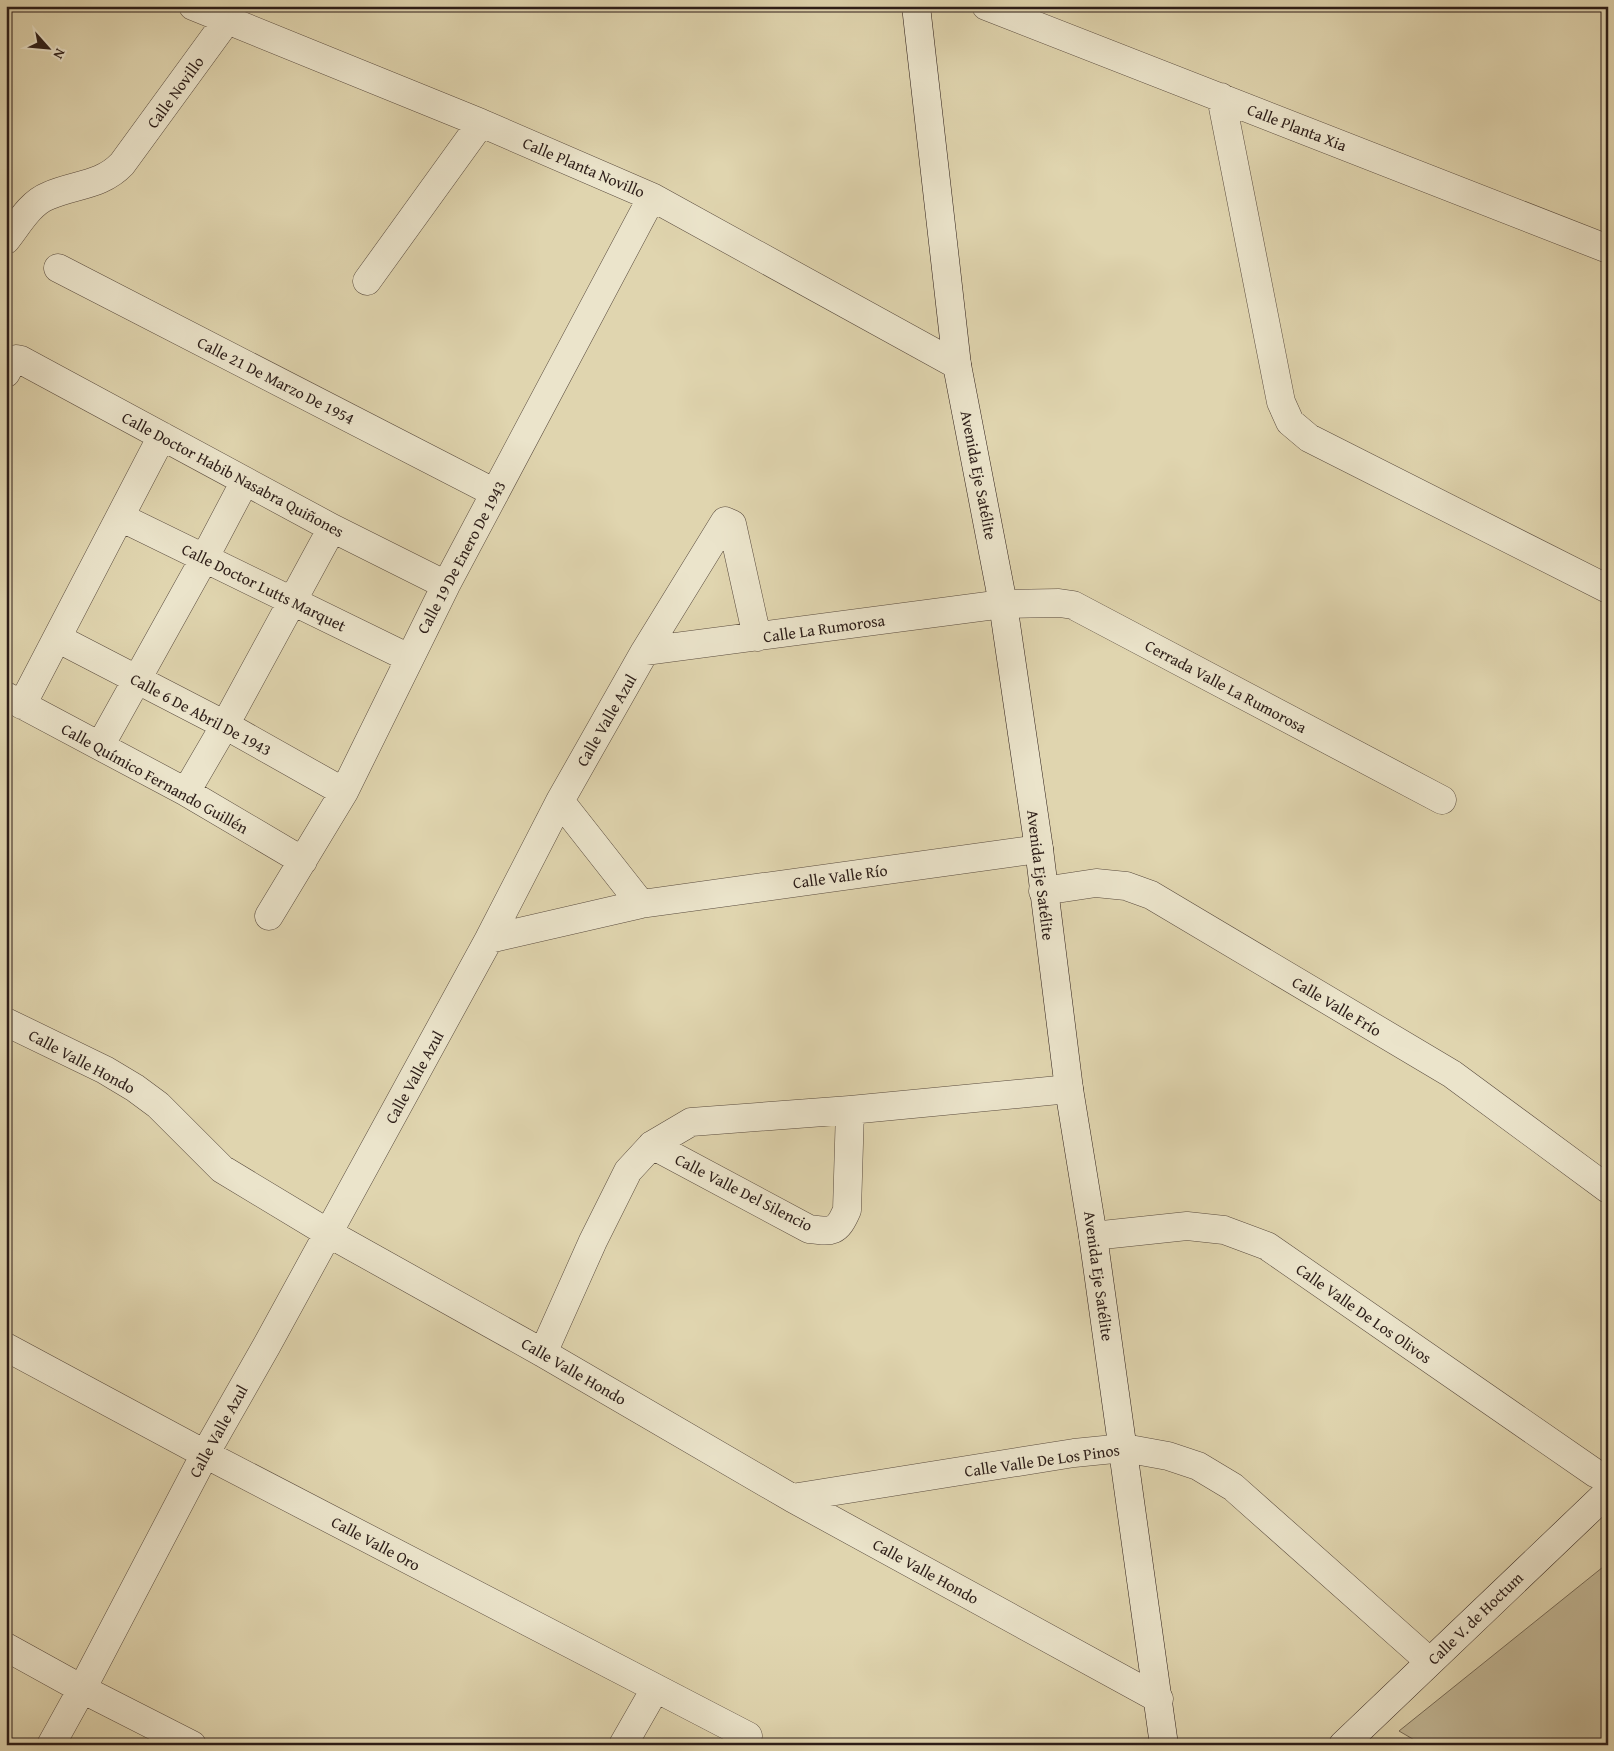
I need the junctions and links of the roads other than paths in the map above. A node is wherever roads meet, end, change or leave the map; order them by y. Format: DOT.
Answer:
graph roads {
  1 [pos="193,6"];
  2 [pos="916,6"];
  3 [pos="986,6"];
  4 [pos="227,20"];
  5 [pos="1221,97"];
  6 [pos="481,122"];
  7 [pos="652,197"];
  8 [pos="6,240"];
  9 [pos="1608,249"];
  10 [pos="58,268"];
  11 [pos="366,281"];
  12 [pos="957,365"];
  13 [pos="14,367"];
  14 [pos="162,436"];
  15 [pos="245,480"];
  16 [pos="495,493"];
  17 [pos="120,517"];
  18 [pos="332,528"];
  19 [pos="205,557"];
  20 [pos="446,585"];
  21 [pos="1608,589"];
  22 [pos="291,601"];
  23 [pos="1003,604"];
  24 [pos="757,637"];
  25 [pos="57,638"];
  26 [pos="645,651"];
  27 [pos="409,658"];
  28 [pos="137,680"];
  29 [pos="14,701"];
  30 [pos="225,725"];
  31 [pos="100,746"];
  32 [pos="186,792"];
  33 [pos="344,792"];
  34 [pos="1442,800"];
  35 [pos="560,801"];
  36 [pos="1039,849"];
  37 [pos="303,861"];
  38 [pos="1043,891"];
  39 [pos="641,904"];
  40 [pos="269,916"];
  41 [pos="489,939"];
  42 [pos="6,1022"];
  43 [pos="1070,1089"];
  44 [pos="850,1110"];
  45 [pos="652,1145"];
  46 [pos="1608,1189"];
  47 [pos="328,1233"];
  48 [pos="1093,1236"];
  49 [pos="6,1347"];
  50 [pos="543,1352"];
  51 [pos="1124,1448"];
  52 [pos="205,1454"];
  53 [pos="1608,1479"];
  54 [pos="1608,1492"];
  55 [pos="792,1498"];
  56 [pos="6,1647"];
  57 [pos="1429,1661"];
  58 [pos="82,1689"];
  59 [pos="654,1689"];
  60 [pos="1159,1699"];
  61 [pos="748,1736"];
  62 [pos="51,1745"];
  63 [pos="192,1745"];
  64 [pos="623,1745"];
  65 [pos="1164,1745"];
  66 [pos="1343,1745"];
  1 -- 4 [label="street, Calle Planta Novillo"];
  2 -- 12 [label="street, Avenida Eje Satélite"];
  3 -- 5 [label="street, Calle Planta Xia"];
  4 -- 6 [label="street, Calle Planta Novillo"];
  4 -- 8 [label="street, Calle Novillo"];
  5 -- 9 [label="street, Calle Planta Xia"];
  5 -- 21 [label="street"];
  6 -- 7 [label="street, Calle Planta Novillo"];
  6 -- 11 [label="street"];
  7 -- 12 [label="street, Calle Planta Novillo"];
  7 -- 16 [label="street, Calle 19 De Enero De 1943"];
  10 -- 16 [label="street, Calle 21 De Marzo De 1954"];
  12 -- 23 [label="street, Avenida Eje Satélite"];
  13 -- 14 [label="street, Calle Doctor Habib Nasabra Quiñones"];
  14 -- 15 [label="street, Calle Doctor Habib Nasabra Quiñones"];
  14 -- 17 [label="street"];
  15 -- 18 [label="street, Calle Doctor Habib Nasabra Quiñones"];
  15 -- 19 [label="street"];
  16 -- 20 [label="street, Calle 19 De Enero De 1943"];
  17 -- 19 [label="street, Calle Doctor Lutts Marquet"];
  17 -- 25 [label="street"];
  18 -- 20 [label="street, Calle Doctor Habib Nasabra Quiñones"];
  18 -- 22 [label="street"];
  19 -- 22 [label="street, Calle Doctor Lutts Marquet"];
  19 -- 28 [label="street"];
  20 -- 27 [label="street, Calle 19 De Enero De 1943"];
  22 -- 27 [label="street, Calle Doctor Lutts Marquet"];
  22 -- 30 [label="street"];
  23 -- 24 [label="street, Calle La Rumorosa"];
  23 -- 34 [label="street, Cerrada Valle La Rumorosa"];
  23 -- 36 [label="street, Avenida Eje Satélite"];
  24 -- 26 [label="street, Calle La Rumorosa"];
  24 -- 26 [label="street, Calle Valle Azul"];
  25 -- 28 [label="street, Calle 6 De Abril De 1943"];
  25 -- 29 [label="street"];
  26 -- 35 [label="street, Calle Valle Azul"];
  27 -- 33 [label="street, Calle 19 De Enero De 1943"];
  28 -- 30 [label="street, Calle 6 De Abril De 1943"];
  28 -- 31 [label="street"];
  29 -- 31 [label="street, Calle Químico Fernando Guillén"];
  30 -- 32 [label="street"];
  30 -- 33 [label="street, Calle 6 De Abril De 1943"];
  31 -- 32 [label="street, Calle Químico Fernando Guillén"];
  32 -- 37 [label="street, Calle Químico Fernando Guillén"];
  33 -- 37 [label="street, Calle 19 De Enero De 1943"];
  35 -- 39 [label="street"];
  35 -- 41 [label="street, Calle Valle Azul"];
  36 -- 38 [label="street, Avenida Eje Satélite"];
  36 -- 39 [label="street, Calle Valle Río"];
  37 -- 40 [label="street, Calle 19 De Enero De 1943"];
  38 -- 43 [label="street, Avenida Eje Satélite"];
  38 -- 46 [label="street, Calle Valle Frío"];
  39 -- 41 [label="street, Calle Valle Río"];
  41 -- 47 [label="street, Calle Valle Azul"];
  42 -- 47 [label="street, Calle Valle Hondo"];
  43 -- 44 [label="street, Calle Valle Del Silencio"];
  43 -- 48 [label="street, Avenida Eje Satélite"];
  44 -- 45 [label="street, Calle Valle Del Silencio"];
  44 -- 45 [label="street, Calle Valle Del Silencio"];
  45 -- 50 [label="street, Calle Valle Del Silencio"];
  47 -- 50 [label="street, Calle Valle Hondo"];
  47 -- 52 [label="street, Calle Valle Azul"];
  48 -- 51 [label="street, Avenida Eje Satélite"];
  48 -- 53 [label="street, Calle Valle De Los Olivos"];
  49 -- 52 [label="street, Calle Valle Oro"];
  50 -- 55 [label="street, Calle Valle Hondo"];
  51 -- 55 [label="street, Calle Valle De Los Pinos"];
  51 -- 57 [label="street, Calle Valle De Los Pinos"];
  51 -- 60 [label="street, Avenida Eje Satélite"];
  52 -- 58 [label="street, Calle Valle Azul"];
  52 -- 59 [label="street, Calle Valle Oro"];
  54 -- 57 [label="street, Calle V. de Hoctum"];
  55 -- 60 [label="street, Calle Valle Hondo"];
  56 -- 58 [label="street"];
  57 -- 66 [label="street, Calle V. de Hoctum"];
  58 -- 62 [label="street, Calle Valle Azul"];
  58 -- 63 [label="street"];
  59 -- 61 [label="street, Calle Valle Oro"];
  59 -- 64 [label="street"];
  60 -- 65 [label="street, Avenida Eje Satélite"];
}
